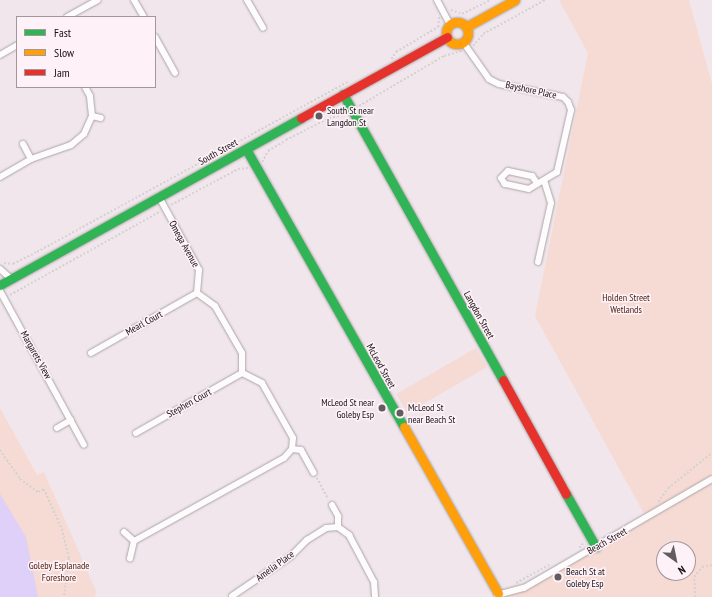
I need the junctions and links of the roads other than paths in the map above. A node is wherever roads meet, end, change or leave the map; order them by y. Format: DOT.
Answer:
graph roads {
  1 [pos="98,0"];
  2 [pos="134,0"];
  3 [pos="247,0"];
  4 [pos="437,0"];
  5 [pos="515,0"];
  6 [pos="69,16"];
  7 [pos="143,16"];
  8 [pos="450,24"];
  9 [pos="466,27"];
  10 [pos="263,28"];
  11 [pos="447,38"];
  12 [pos="156,39"];
  13 [pos="465,45"];
  14 [pos="16,46"];
  15 [pos="0,55"];
  16 [pos="175,73"];
  17 [pos="86,88"];
  18 [pos="343,94"];
  19 [pos="92,116"];
  20 [pos="101,118"];
  21 [pos="23,144"];
  22 [pos="246,149"];
  23 [pos="31,159"];
  24 [pos="0,176"];
  25 [pos="537,183"];
  26 [pos="544,183"];
  27 [pos="159,197"];
  28 [pos="538,262"];
  29 [pos="0,269"];
  30 [pos="11,279"];
  31 [pos="0,285"];
  32 [pos="0,290"];
  33 [pos="197,293"];
  34 [pos="91,353"];
  35 [pos="242,373"];
  36 [pos="71,420"];
  37 [pos="57,428"];
  38 [pos="136,433"];
  39 [pos="84,445"];
  40 [pos="292,449"];
  41 [pos="314,473"];
  42 [pos="712,479"];
  43 [pos="332,506"];
  44 [pos="338,527"];
  45 [pos="124,532"];
  46 [pos="134,541"];
  47 [pos="596,547"];
  48 [pos="130,559"];
  49 [pos="497,595"];
  50 [pos="232,596"];
  51 [pos="375,597"];
  1 -- 6 [label="street"];
  2 -- 7 [label="street"];
  3 -- 10 [label="street"];
  4 -- 8 [label="street"];
  5 -- 9 [label="street"];
  8 -- 9 [label="street"];
  8 -- 11 [label="street"];
  9 -- 13 [label="street"];
  11 -- 13 [label="street"];
  11 -- 18 [label="street, South Street"];
  12 -- 16 [label="street"];
  13 -- 26 [label="street, Bayshore Place"];
  14 -- 15 [label="street"];
  17 -- 19 [label="street"];
  18 -- 22 [label="street, South Street"];
  18 -- 47 [label="street, Langdon Street"];
  19 -- 20 [label="street"];
  19 -- 23 [label="street"];
  21 -- 23 [label="street"];
  22 -- 27 [label="street, South Street"];
  22 -- 49 [label="street, McLeod Street"];
  23 -- 24 [label="street"];
  25 -- 25 [label="street"];
  25 -- 26 [label="street"];
  26 -- 28 [label="street"];
  27 -- 30 [label="street, South Street"];
  27 -- 33 [label="street, Omega Avenue"];
  29 -- 30 [label="street"];
  30 -- 31 [label="street, South Street"];
  32 -- 36 [label="street, Margarets View"];
  33 -- 34 [label="street, Mearl Court"];
  33 -- 35 [label="street"];
  35 -- 38 [label="street, Stephen Court"];
  35 -- 40 [label="street"];
  36 -- 37 [label="street"];
  36 -- 39 [label="street, Margarets View"];
  40 -- 41 [label="street"];
  40 -- 46 [label="street"];
  42 -- 47 [label="street, Beach Street"];
  43 -- 44 [label="street"];
  44 -- 50 [label="street, Amelia Place"];
  44 -- 51 [label="street"];
  45 -- 46 [label="street"];
  46 -- 48 [label="street"];
  47 -- 49 [label="street, Beach Street"];
}
